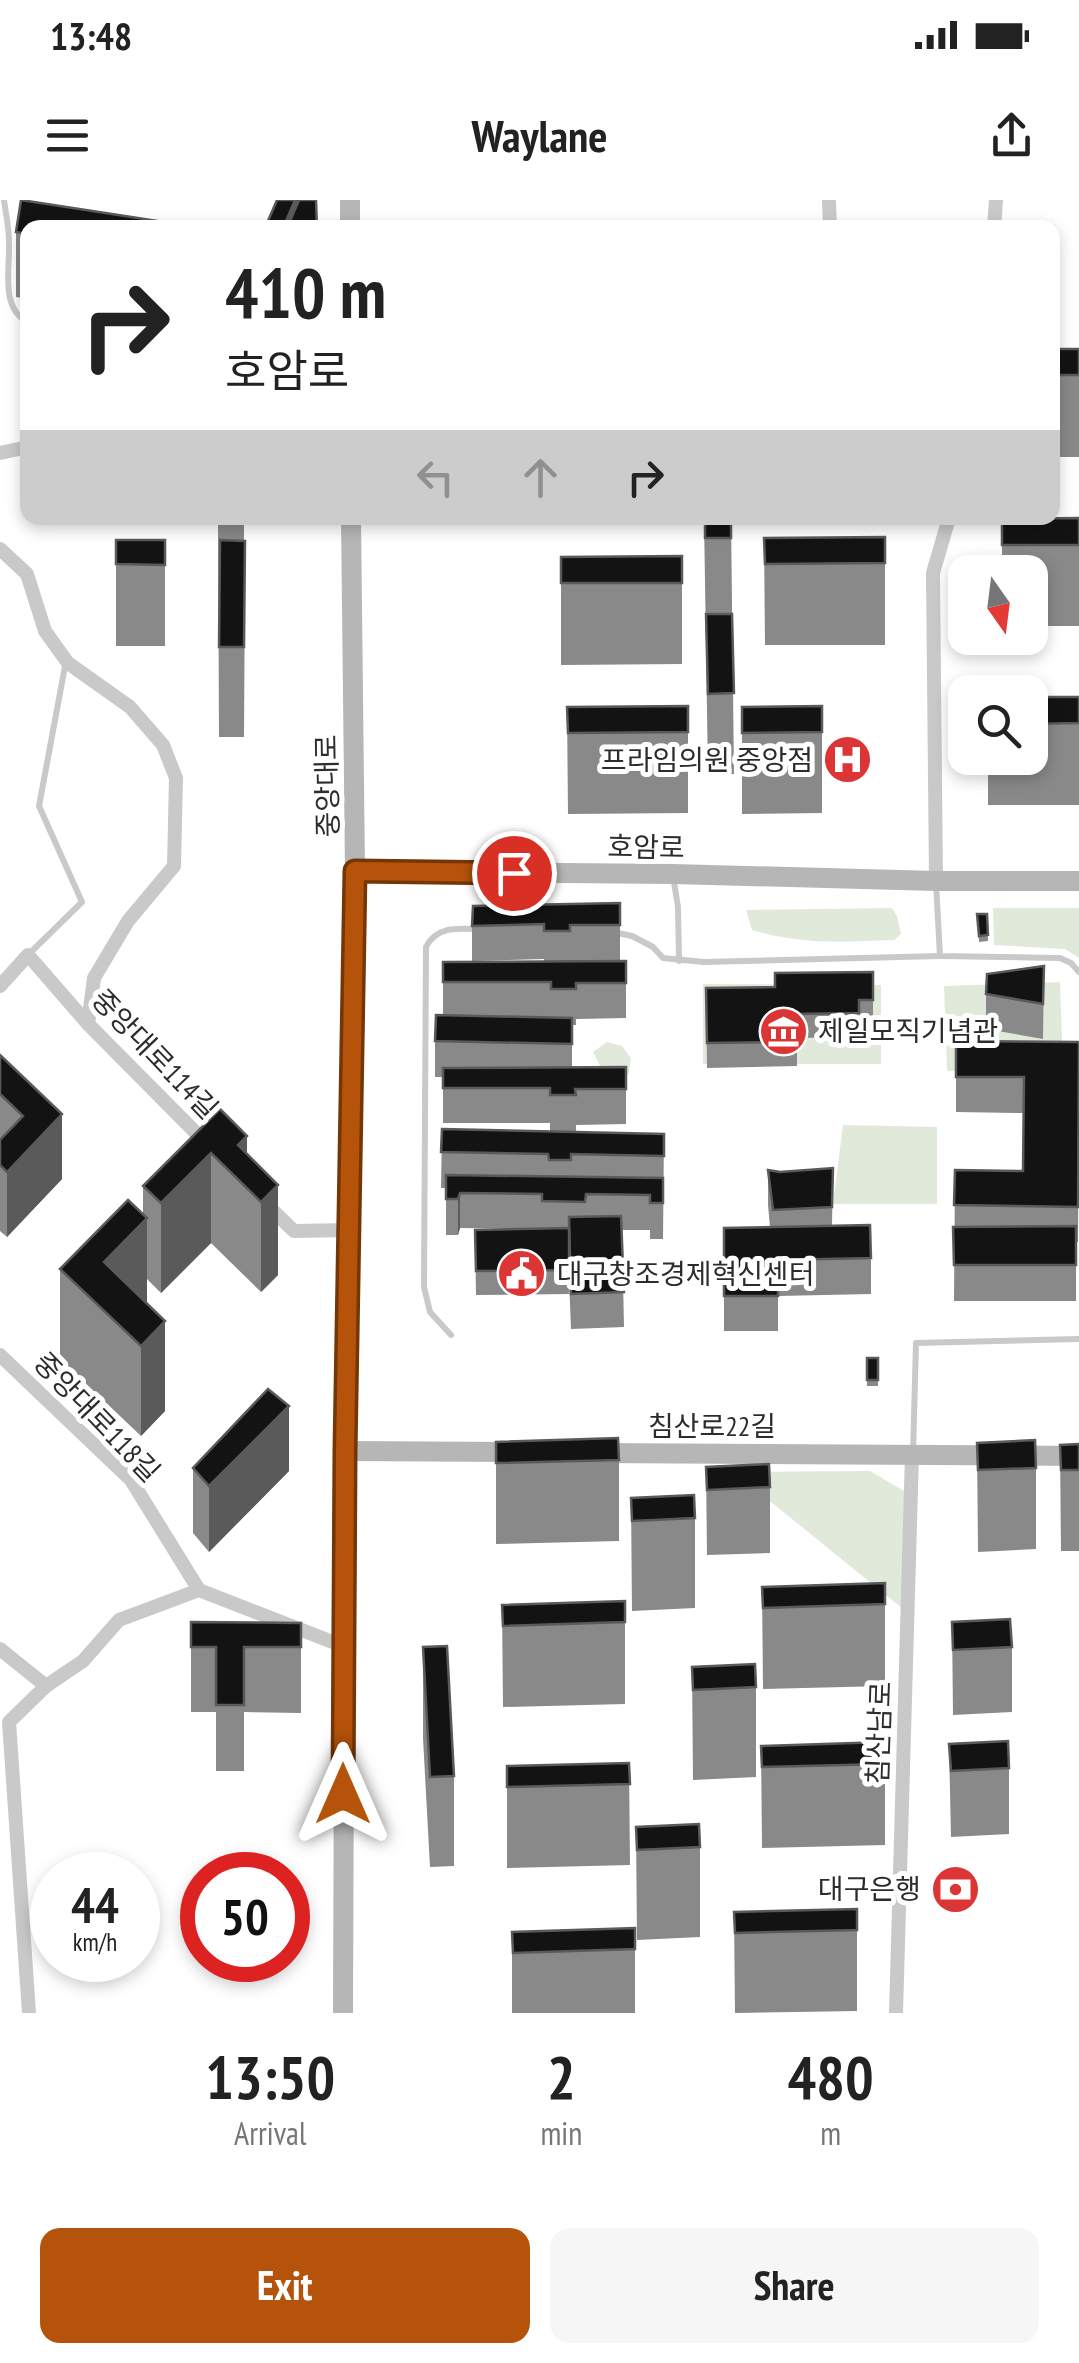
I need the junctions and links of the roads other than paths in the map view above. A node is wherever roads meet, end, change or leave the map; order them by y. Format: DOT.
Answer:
graph roads {
  1 [pos="4,200"];
  2 [pos="20,318"];
  3 [pos="351,525"];
  4 [pos="948,525"];
  5 [pos="0,549"];
  6 [pos="66,660"];
  7 [pos="355,871"];
  8 [pos="673,874"];
  9 [pos="1079,880"];
  10 [pos="936,882"];
  11 [pos="490,929"];
  12 [pos="600,932"];
  13 [pos="28,956"];
  14 [pos="940,956"];
  15 [pos="679,961"];
  16 [pos="1079,972"];
  17 [pos="0,986"];
  18 [pos="88,1024"];
  19 [pos="225,1162"];
  20 [pos="252,1190"];
  21 [pos="349,1230"];
  22 [pos="451,1335"];
  23 [pos="1079,1339"];
  24 [pos="0,1355"];
  25 [pos="345,1451"];
  26 [pos="541,1452"];
  27 [pos="580,1452"];
  28 [pos="912,1454"];
  29 [pos="1079,1456"];
  30 [pos="199,1590"];
  31 [pos="343,1646"];
  32 [pos="0,1648"];
  33 [pos="46,1686"];
  34 [pos="28,2013"];
  35 [pos="343,2013"];
  36 [pos="896,2013"];
  1 -- 2 [label="lane"];
  3 -- 7 [label="main road, 중앙대로"];
  4 -- 10 [label="street"];
  5 -- 6 [label="street"];
  6 -- 13 [label="lane"];
  6 -- 18 [label="street"];
  7 -- 8 [label="main road, 호암로"];
  7 -- 21 [label="main road, 중앙대로"];
  8 -- 10 [label="main road, 호암로"];
  8 -- 15 [label="lane"];
  9 -- 10 [label="main road, 호암로"];
  10 -- 14 [label="lane"];
  11 -- 22 [label="lane"];
  12 -- 15 [label="lane"];
  13 -- 17 [label="street"];
  13 -- 18 [label="street, 중앙대로114길"];
  14 -- 15 [label="lane"];
  14 -- 16 [label="lane"];
  18 -- 19 [label="street, 중앙대로114길"];
  20 -- 21 [label="street"];
  21 -- 25 [label="main road, 중앙대로"];
  23 -- 28 [label="lane"];
  24 -- 30 [label="street, 중앙대로118길"];
  25 -- 26 [label="main road"];
  25 -- 31 [label="main road, 중앙대로"];
  27 -- 28 [label="main road, 침산로22길"];
  28 -- 29 [label="main road, 침산로22길"];
  28 -- 36 [label="street, 침산남로"];
  30 -- 31 [label="street"];
  30 -- 33 [label="street"];
  31 -- 35 [label="main road, 중앙대로"];
  32 -- 33 [label="street"];
  33 -- 34 [label="street"];
}
